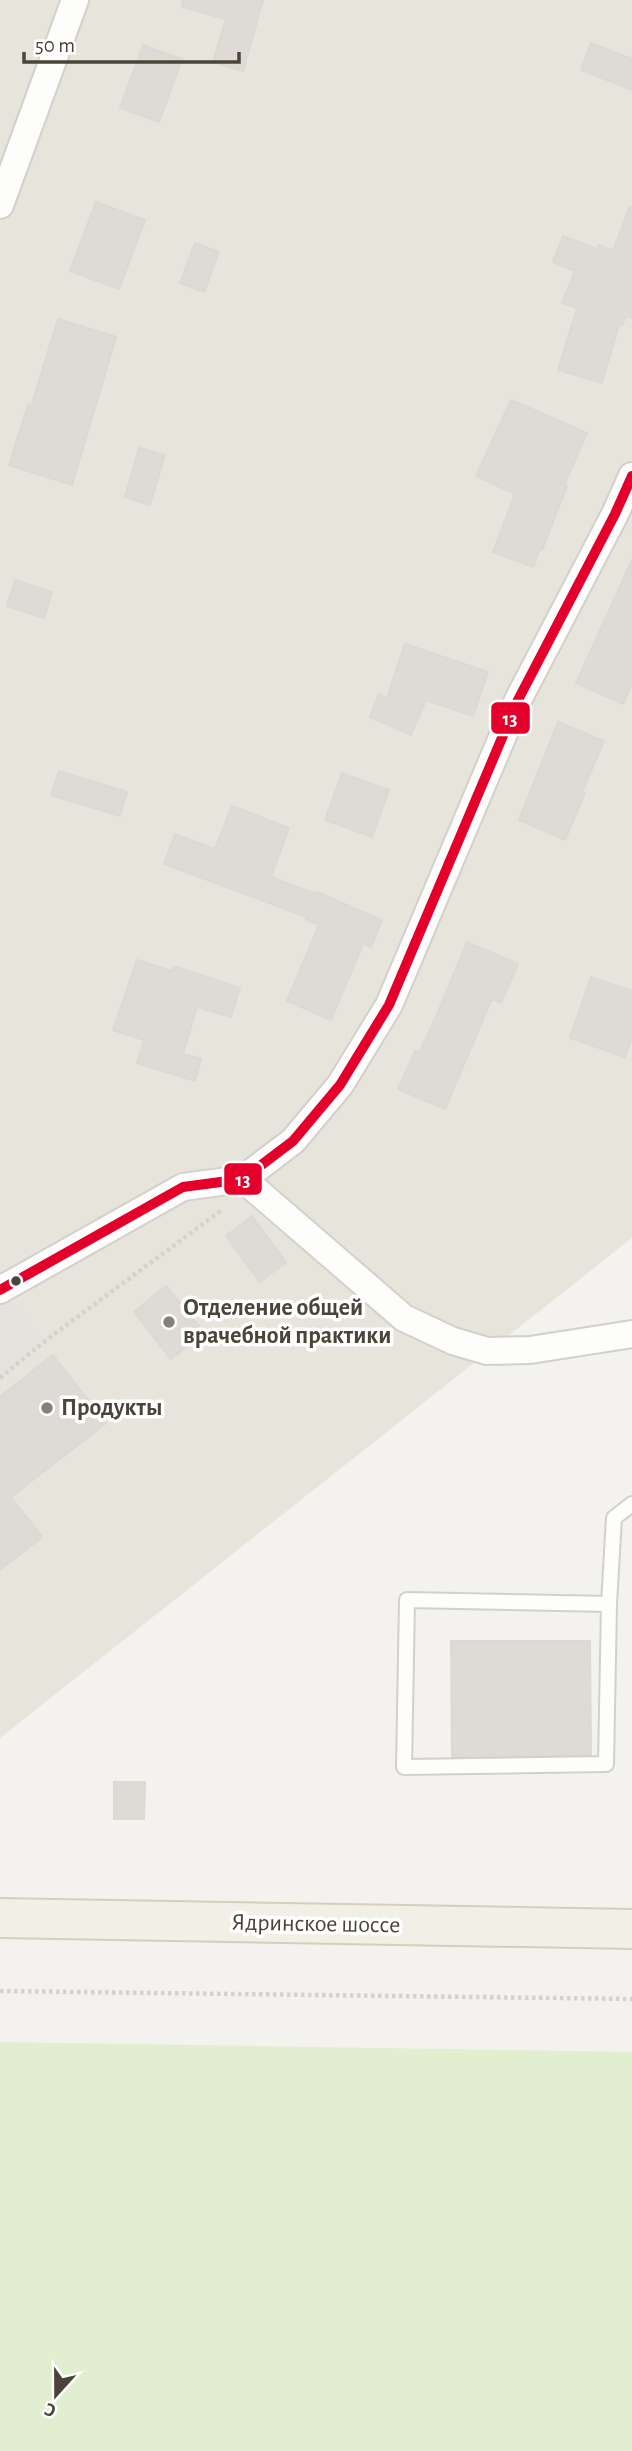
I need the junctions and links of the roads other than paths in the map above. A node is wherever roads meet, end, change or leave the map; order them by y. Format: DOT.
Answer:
graph roads {
  1 [pos="75,0"];
  2 [pos="0,205"];
  3 [pos="632,476"];
  4 [pos="243,1180"];
  5 [pos="0,1290"];
  6 [pos="632,1334"];
  7 [pos="632,1504"];
  8 [pos="609,1604"];
  9 [pos="0,1918"];
  10 [pos="632,1929"];
  1 -- 2 [label="street"];
  3 -- 4 [label="street"];
  4 -- 5 [label="street"];
  4 -- 6 [label="street"];
  7 -- 8 [label="lane"];
  8 -- 8 [label="lane"];
  9 -- 10 [label="main road, Ядринское шоссе"];
}
